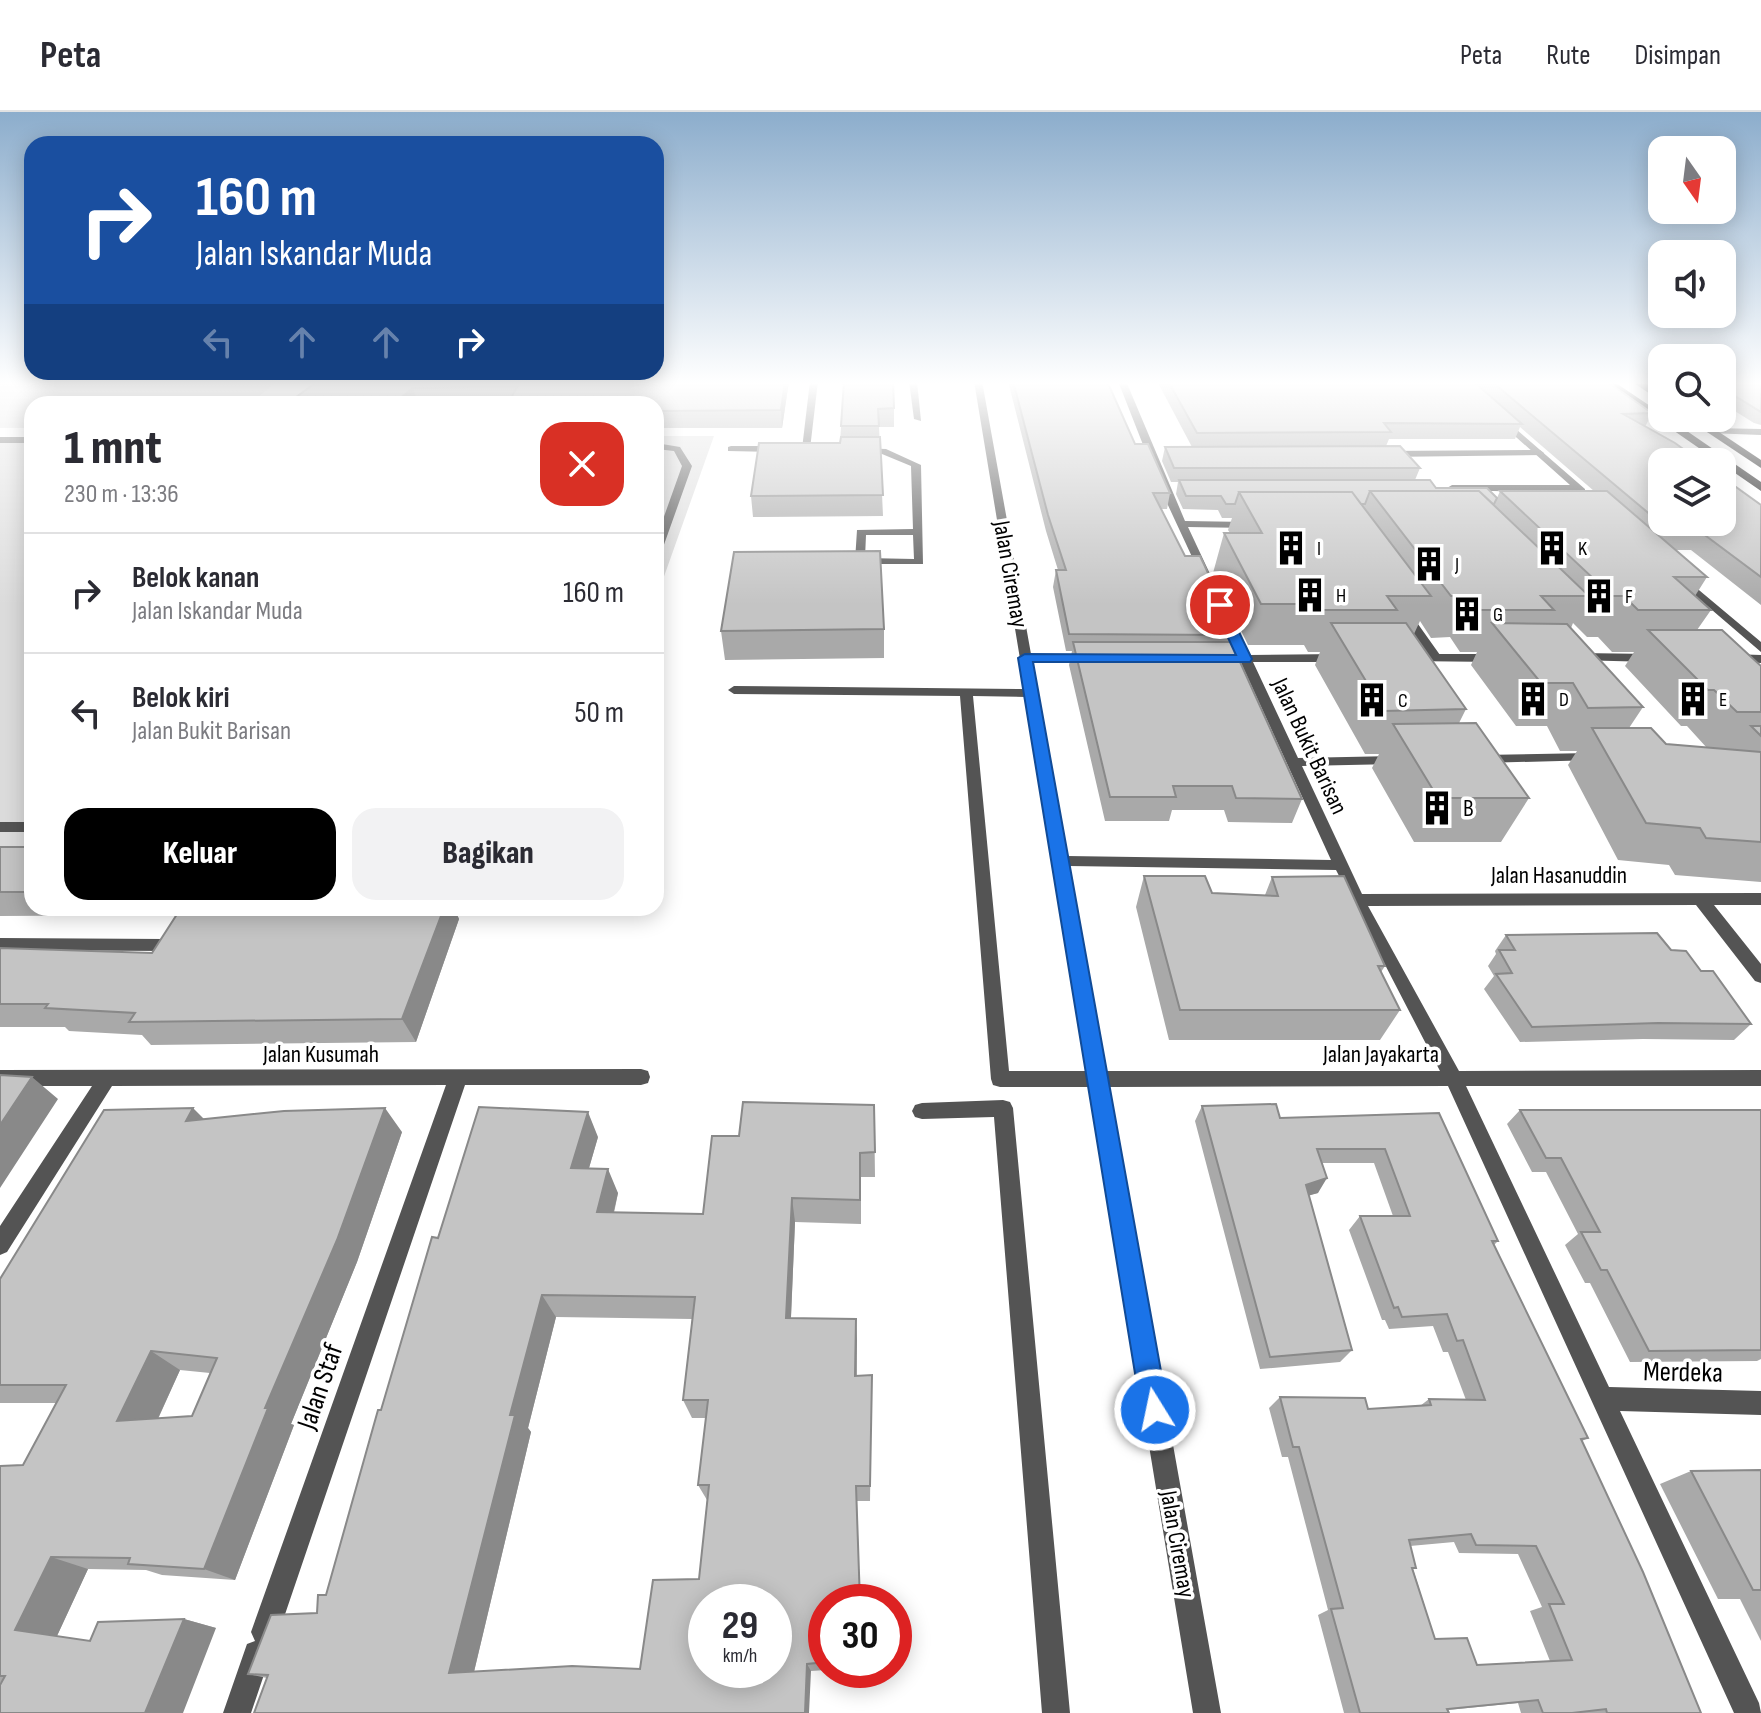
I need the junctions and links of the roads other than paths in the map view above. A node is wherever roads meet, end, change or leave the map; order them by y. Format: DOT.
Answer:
graph roads {
  1 [pos="1154,455"];
  2 [pos="681,456"];
  3 [pos="894,456"];
  4 [pos="991,456"];
  5 [pos="1543,456"];
  6 [pos="1716,456"];
  7 [pos="1761,487"];
  8 [pos="1165,488"];
  9 [pos="1181,488"];
  10 [pos="1435,488"];
  11 [pos="1578,488"];
  12 [pos="1588,497"];
  13 [pos="1182,524"];
  14 [pos="1255,525"];
  15 [pos="664,531"];
  16 [pos="917,532"];
  17 [pos="1666,565"];
  18 [pos="1395,599"];
  19 [pos="1584,646"];
  20 [pos="1761,648"];
  21 [pos="1563,657"];
  22 [pos="1595,657"];
  23 [pos="1025,658"];
  24 [pos="1104,658"];
  25 [pos="1356,658"];
  26 [pos="1404,658"];
  27 [pos="1436,658"];
  28 [pos="1515,658"];
  29 [pos="1670,658"];
  30 [pos="1716,658"];
  31 [pos="1213,659"];
  32 [pos="1245,659"];
  33 [pos="1761,659"];
  34 [pos="734,690"];
  35 [pos="1033,693"];
  36 [pos="966,694"];
  37 [pos="1605,757"];
  38 [pos="1464,759"];
  39 [pos="1418,760"];
  40 [pos="1293,762"];
  41 [pos="0,827"];
  42 [pos="24,827"];
  43 [pos="1060,861"];
  44 [pos="1341,865"];
  45 [pos="1700,899"];
  46 [pos="1761,899"];
  47 [pos="1357,900"];
  48 [pos="0,944"];
  49 [pos="165,945"];
  50 [pos="1761,976"];
  51 [pos="641,1077"];
  52 [pos="1097,1077"];
  53 [pos="0,1078"];
  54 [pos="107,1078"];
  55 [pos="458,1078"];
  56 [pos="1453,1078"];
  57 [pos="1761,1078"];
  58 [pos="922,1111"];
  59 [pos="0,1245"];
  60 [pos="1603,1399"];
  61 [pos="1761,1403"];
  62 [pos="237,1713"];
  63 [pos="1056,1713"];
  64 [pos="1207,1713"];
  65 [pos="1749,1713"];
  1 -- 8 [label="street, Jalan Bukit Barisan"];
  2 -- 15 [label="street"];
  3 -- 16 [label="street"];
  4 -- 23 [label="street, Jalan Ciremay"];
  5 -- 11 [label="street"];
  6 -- 7 [label="main road"];
  8 -- 9 [label="street"];
  8 -- 13 [label="street, Jalan Bukit Barisan"];
  10 -- 11 [label="street"];
  11 -- 12 [label="street"];
  13 -- 14 [label="street"];
  13 -- 32 [label="street, Jalan Bukit Barisan"];
  16 -- 16 [label="street"];
  17 -- 20 [label="street"];
  18 -- 27 [label="street"];
  19 -- 22 [label="street"];
  21 -- 22 [label="street"];
  22 -- 29 [label="street"];
  23 -- 24 [label="street"];
  23 -- 35 [label="street, Jalan Ciremay"];
  25 -- 32 [label="street"];
  26 -- 27 [label="street"];
  27 -- 28 [label="street"];
  30 -- 33 [label="street"];
  31 -- 32 [label="street"];
  32 -- 40 [label="street, Jalan Bukit Barisan"];
  34 -- 36 [label="street"];
  35 -- 36 [label="street"];
  35 -- 43 [label="street, Jalan Ciremay"];
  36 -- 52 [label="street, Jalan Jayakarta"];
  37 -- 38 [label="street"];
  39 -- 40 [label="street"];
  40 -- 44 [label="street, Jalan Bukit Barisan"];
  41 -- 42 [label="street"];
  43 -- 44 [label="street"];
  43 -- 52 [label="street, Jalan Ciremay"];
  44 -- 47 [label="street, Jalan Bukit Barisan"];
  45 -- 46 [label="street, Jalan Hasanuddin"];
  45 -- 47 [label="street, Jalan Hasanuddin"];
  45 -- 50 [label="street"];
  47 -- 56 [label="street, Jalan Bukit Barisan"];
  48 -- 49 [label="street"];
  51 -- 55 [label="street, Jalan Kusumah"];
  52 -- 56 [label="street, Jalan Jayakarta"];
  52 -- 64 [label="street, Jalan Ciremay"];
  53 -- 54 [label="street, Jalan Kusumah"];
  54 -- 55 [label="street, Jalan Kusumah"];
  54 -- 59 [label="street"];
  55 -- 62 [label="street, Jalan Staf"];
  56 -- 57 [label="street, Jalan Jayakarta"];
  56 -- 60 [label="street, Jalan Bukit Barisan"];
  58 -- 63 [label="street"];
  60 -- 61 [label="street, Merdeka"];
  60 -- 65 [label="street, Jalan Bukit Barisan"];
}
